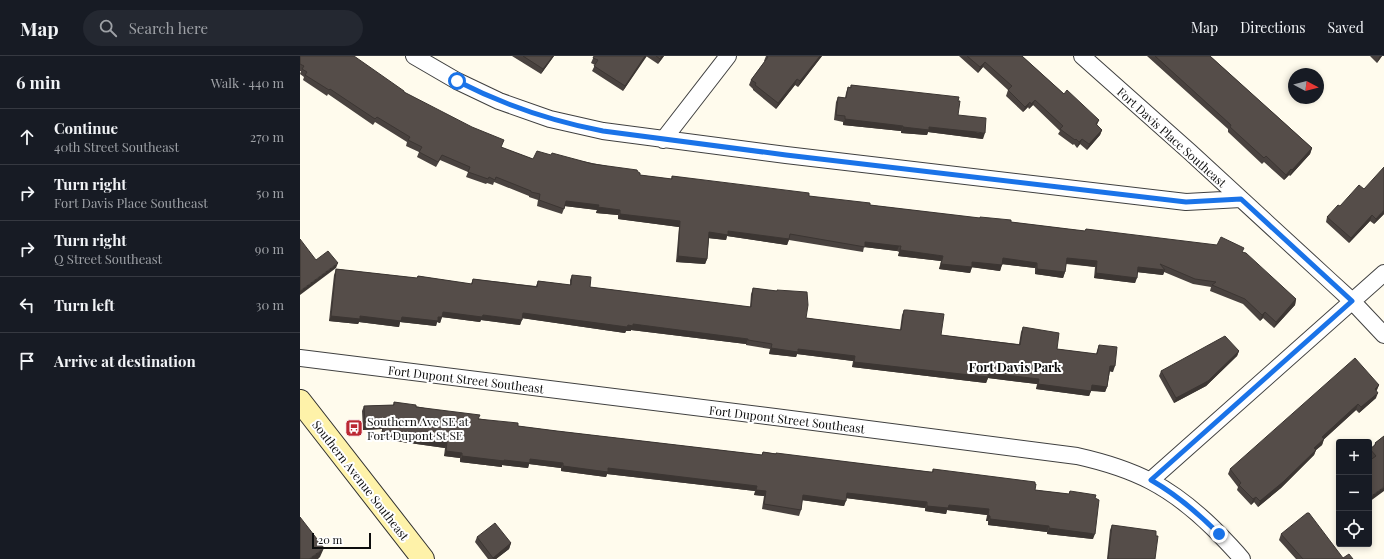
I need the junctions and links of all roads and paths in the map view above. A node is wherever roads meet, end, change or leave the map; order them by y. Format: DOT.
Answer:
graph roads {
  1 [pos="414,56"];
  2 [pos="728,56"];
  3 [pos="1082,56"];
  4 [pos="663,140"];
  5 [pos="1241,199"];
  6 [pos="1384,273"];
  7 [pos="1352,301"];
  8 [pos="1384,335"];
  9 [pos="300,358"];
  10 [pos="300,402"];
  11 [pos="1151,480"];
  12 [pos="423,559"];
  13 [pos="1242,559"];
  1 -- 4 [label="street"];
  2 -- 4 [label="street"];
  3 -- 5 [label="street, Fort Davis Place Southeast"];
  4 -- 5 [label="street"];
  5 -- 7 [label="street, Fort Davis Place Southeast"];
  6 -- 7 [label="street"];
  7 -- 8 [label="street, Fort Davis Place Southeast"];
  7 -- 11 [label="street"];
  9 -- 11 [label="street, Fort Dupont Street Southeast"];
  10 -- 12 [label="main road, Southern Avenue Southeast"];
  11 -- 13 [label="street, Fort Dupont Street Southeast"];
}
